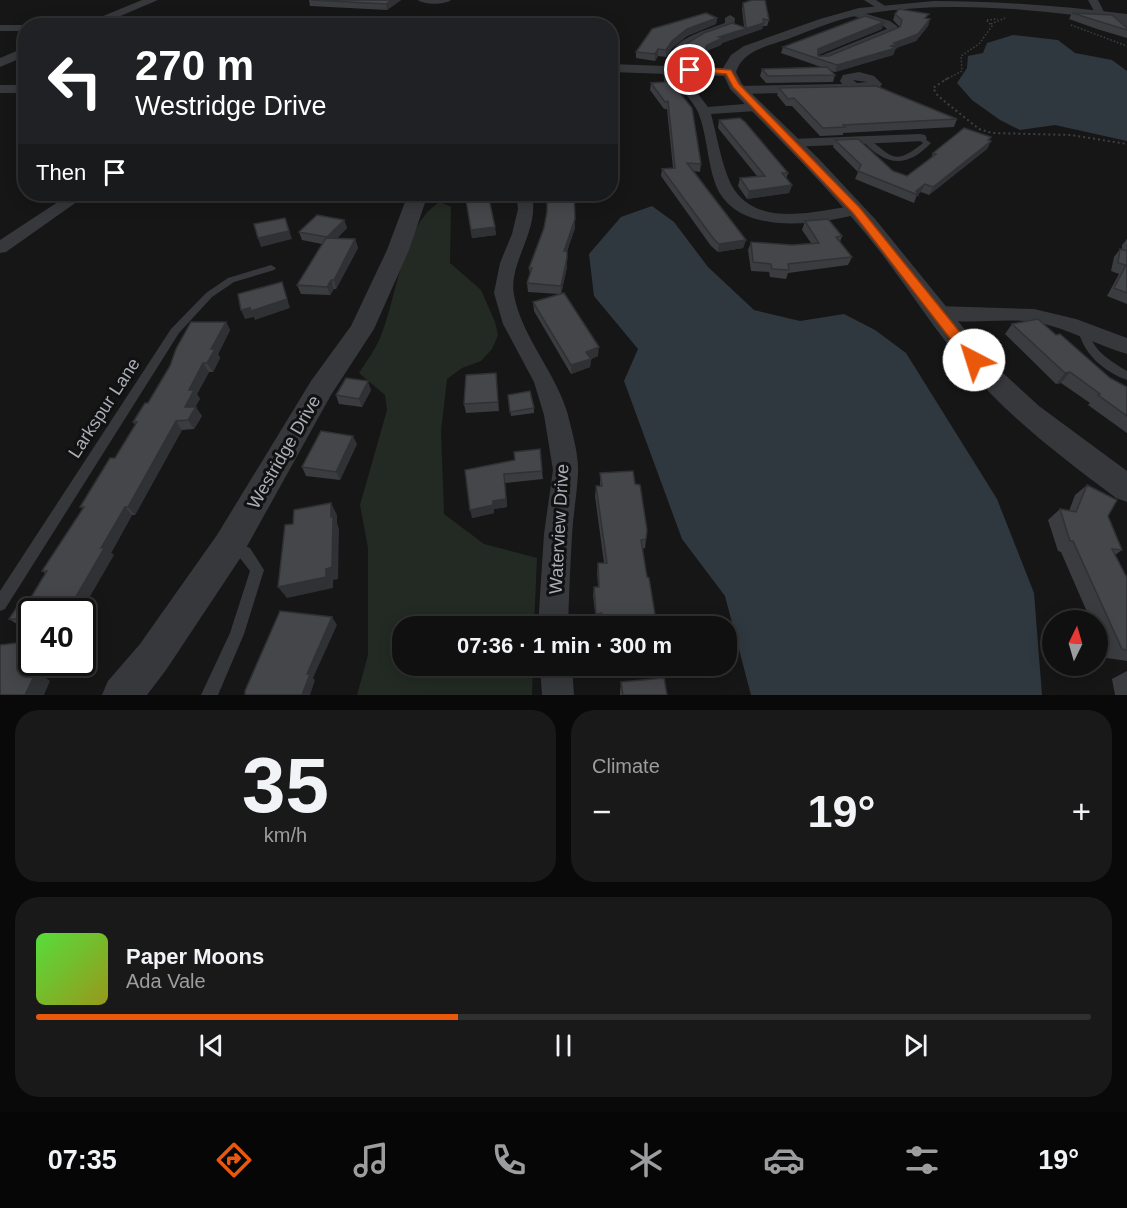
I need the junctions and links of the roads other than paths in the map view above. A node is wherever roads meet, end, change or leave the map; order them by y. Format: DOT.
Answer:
graph roads {
  1 [pos="152,0"];
  2 [pos="423,0"];
  3 [pos="446,0"];
  4 [pos="869,0"];
  5 [pos="1093,0"];
  6 [pos="883,8"];
  7 [pos="853,13"];
  8 [pos="1096,14"];
  9 [pos="1121,17"];
  10 [pos="106,18"];
  11 [pos="730,18"];
  12 [pos="1127,25"];
  13 [pos="0,28"];
  14 [pos="18,28"];
  15 [pos="18,55"];
  16 [pos="822,59"];
  17 [pos="0,63"];
  18 [pos="618,68"];
  19 [pos="670,68"];
  20 [pos="853,86"];
  21 [pos="0,89"];
  22 [pos="18,89"];
  23 [pos="688,89"];
  24 [pos="741,90"];
  25 [pos="704,111"];
  26 [pos="920,138"];
  27 [pos="864,139"];
  28 [pos="791,143"];
  29 [pos="70,201"];
  30 [pos="415,201"];
  31 [pos="525,201"];
  32 [pos="857,210"];
  33 [pos="0,248"];
  34 [pos="272,268"];
  35 [pos="936,313"];
  36 [pos="1083,327"];
  37 [pos="1127,347"];
  38 [pos="1127,376"];
  39 [pos="1127,488"];
  40 [pos="229,546"];
  41 [pos="0,604"];
  42 [pos="554,616"];
  43 [pos="557,676"];
  44 [pos="122,695"];
  45 [pos="209,695"];
  46 [pos="558,695"];
  1 -- 10 [label="street"];
  2 -- 3 [label="street"];
  4 -- 6 [label="street"];
  5 -- 8 [label="street"];
  6 -- 7 [label="street"];
  6 -- 8 [label="street"];
  7 -- 16 [label="street"];
  7 -- 24 [label="street"];
  8 -- 9 [label="street"];
  9 -- 12 [label="street"];
  11 -- 19 [label="street"];
  13 -- 14 [label="street"];
  15 -- 17 [label="street"];
  18 -- 19 [label="street"];
  19 -- 24 [label="street"];
  20 -- 24 [label="street"];
  21 -- 22 [label="street"];
  23 -- 25 [label="street"];
  24 -- 25 [label="street"];
  24 -- 28 [label="street"];
  25 -- 32 [label="street"];
  26 -- 27 [label="street"];
  26 -- 27 [label="lane"];
  27 -- 28 [label="street"];
  28 -- 32 [label="street"];
  29 -- 33 [label="street"];
  30 -- 40 [label="street, Westridge Drive"];
  31 -- 42 [label="street, Waterview Drive"];
  32 -- 35 [label="street"];
  34 -- 41 [label="lane, Larkspur Lane"];
  35 -- 36 [label="street"];
  35 -- 39 [label="street"];
  36 -- 37 [label="street"];
  36 -- 38 [label="lane"];
  40 -- 44 [label="street, Westridge Drive"];
  40 -- 45 [label="lane"];
  43 -- 46 [label="street"];
}
